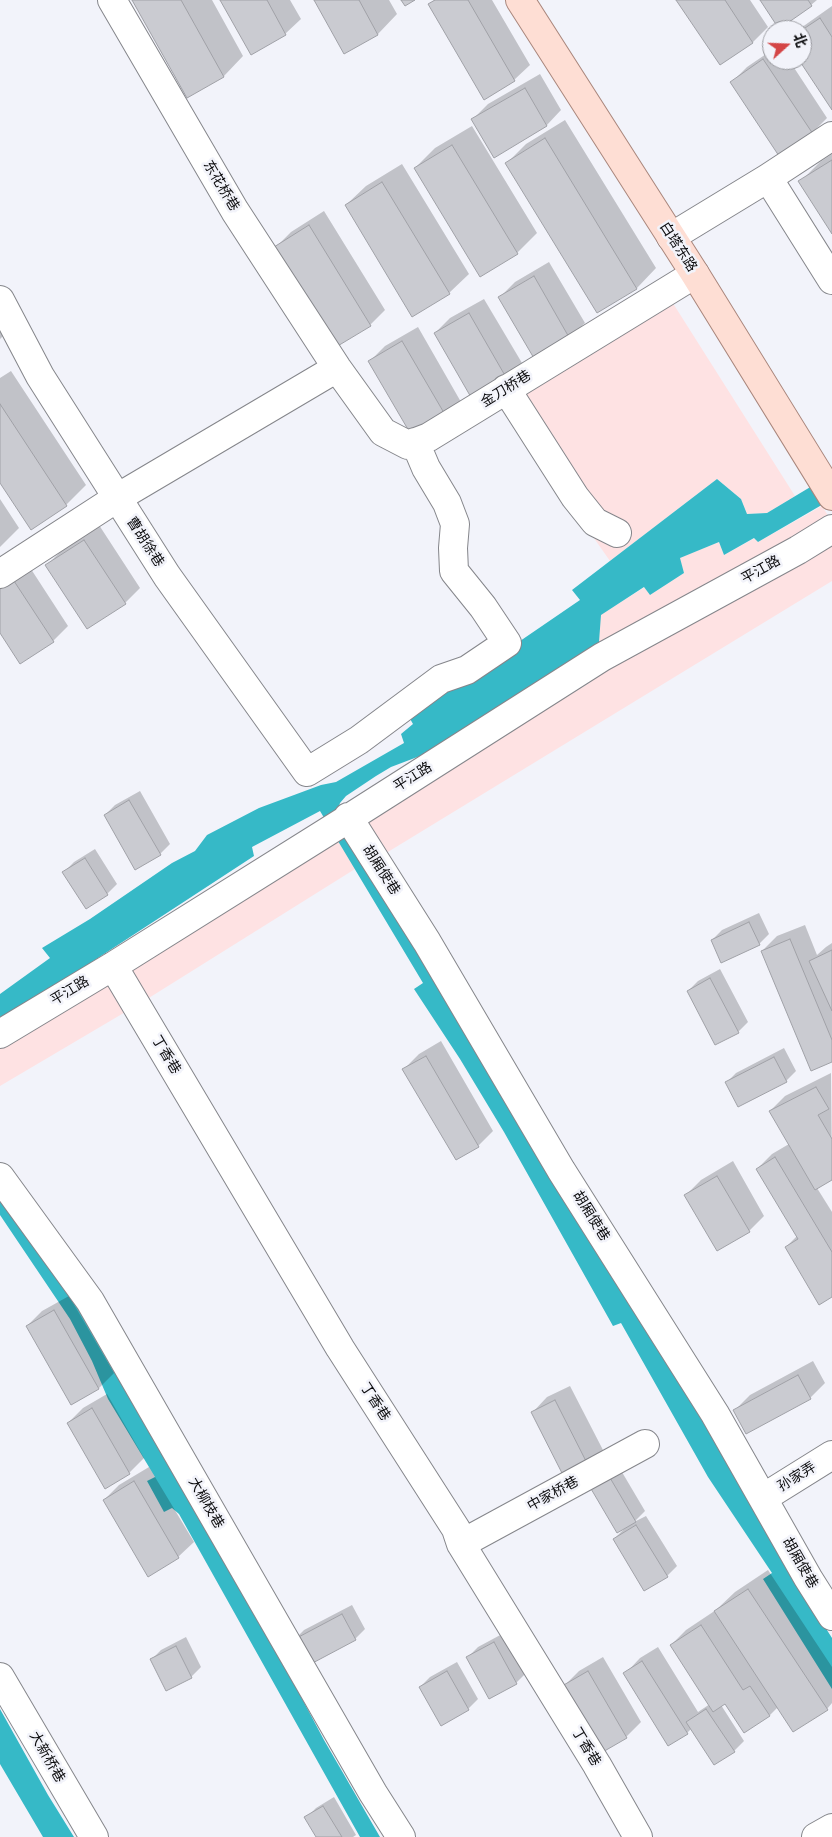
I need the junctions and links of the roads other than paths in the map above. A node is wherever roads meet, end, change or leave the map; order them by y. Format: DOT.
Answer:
graph roads {
  1 [pos="112,0"];
  2 [pos="520,0"];
  3 [pos="832,136"];
  4 [pos="768,178"];
  5 [pos="671,237"];
  6 [pos="695,274"];
  7 [pos="832,280"];
  8 [pos="0,300"];
  9 [pos="337,368"];
  10 [pos="506,390"];
  11 [pos="415,442"];
  12 [pos="827,487"];
  13 [pos="116,498"];
  14 [pos="832,529"];
  15 [pos="617,533"];
  16 [pos="0,574"];
  17 [pos="343,821"];
  18 [pos="113,966"];
  19 [pos="0,1034"];
  20 [pos="0,1178"];
  21 [pos="645,1444"];
  22 [pos="832,1455"];
  23 [pos="763,1498"];
  24 [pos="461,1544"];
  25 [pos="832,1616"];
  26 [pos="0,1677"];
  27 [pos="832,1828"];
  28 [pos="94,1837"];
  29 [pos="401,1837"];
  30 [pos="638,1837"];
  31 [pos="816,1837"];
  1 -- 9 [label="street, 东花桥巷"];
  2 -- 5 [label="main road, 白塔东路"];
  3 -- 4 [label="street"];
  4 -- 5 [label="street"];
  4 -- 7 [label="street"];
  5 -- 6 [label="main road, 白塔东路"];
  6 -- 10 [label="street, 金刀桥巷"];
  6 -- 12 [label="main road, 白塔东路"];
  8 -- 13 [label="street, 曹胡徐巷"];
  9 -- 11 [label="street"];
  9 -- 13 [label="street"];
  10 -- 11 [label="street, 金刀桥巷"];
  10 -- 15 [label="street"];
  11 -- 13 [label="street, 曹胡徐巷"];
  13 -- 16 [label="street"];
  14 -- 17 [label="street, 平江路"];
  17 -- 18 [label="street, 平江路"];
  17 -- 23 [label="street, 胡厢使巷"];
  18 -- 19 [label="street, 平江路"];
  18 -- 24 [label="street, 丁香巷"];
  20 -- 29 [label="street, 大柳枝巷"];
  21 -- 24 [label="street, 中家桥巷"];
  22 -- 23 [label="street, 孙家弄"];
  23 -- 25 [label="street, 胡厢使巷"];
  24 -- 30 [label="street, 丁香巷"];
  26 -- 28 [label="street, 大新桥巷"];
  27 -- 31 [label="street"];
}
